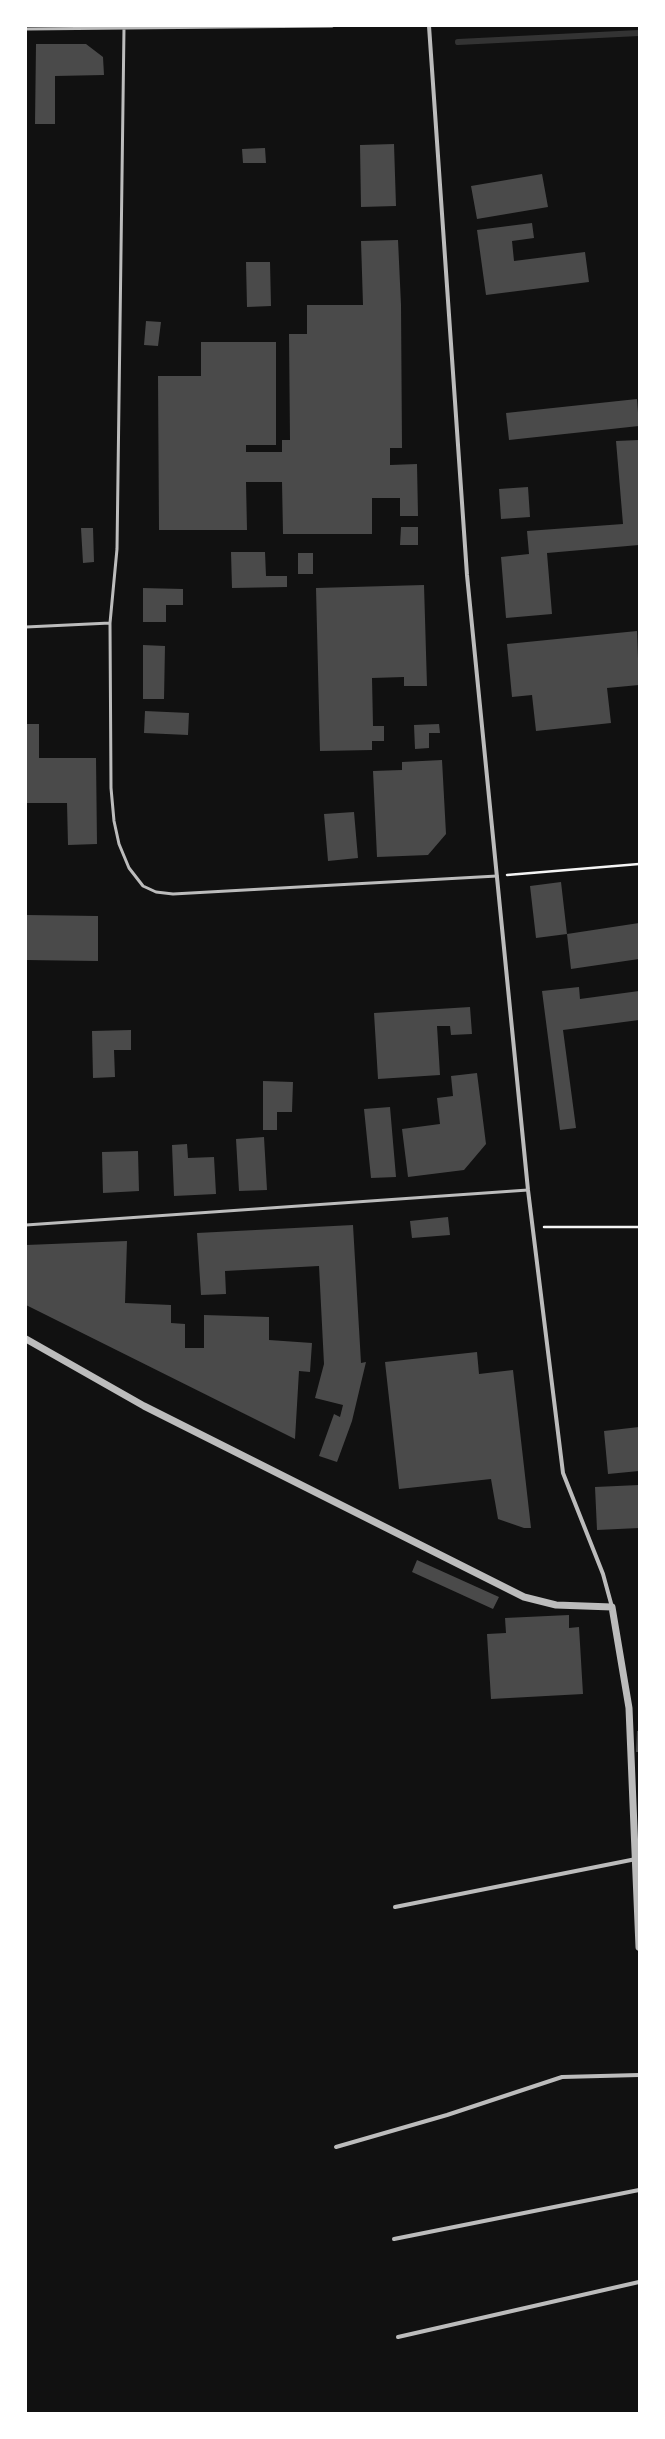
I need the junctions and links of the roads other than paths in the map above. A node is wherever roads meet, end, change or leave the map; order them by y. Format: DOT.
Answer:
graph roads {
  1 [pos="332,26"];
  2 [pos="429,26"];
  3 [pos="124,28"];
  4 [pos="26,29"];
  5 [pos="110,623"];
  6 [pos="26,627"];
  7 [pos="497,876"];
  8 [pos="528,1190"];
  9 [pos="26,1225"];
  10 [pos="26,1340"];
  11 [pos="612,1607"];
  12 [pos="636,1859"];
  13 [pos="395,1908"];
  14 [pos="639,1947"];
  15 [pos="639,2075"];
  16 [pos="336,2147"];
  17 [pos="639,2190"];
  18 [pos="394,2239"];
  19 [pos="639,2282"];
  20 [pos="398,2337"];
  1 -- 3 [label="lane"];
  2 -- 7 [label="street"];
  3 -- 4 [label="lane"];
  3 -- 5 [label="lane"];
  5 -- 6 [label="lane"];
  5 -- 7 [label="lane"];
  7 -- 8 [label="street"];
  8 -- 9 [label="lane"];
  8 -- 11 [label="street"];
  10 -- 11 [label="street"];
  11 -- 12 [label="street"];
  12 -- 13 [label="street"];
  12 -- 14 [label="street"];
  15 -- 16 [label="street"];
  17 -- 18 [label="street"];
  19 -- 20 [label="street"];
}
